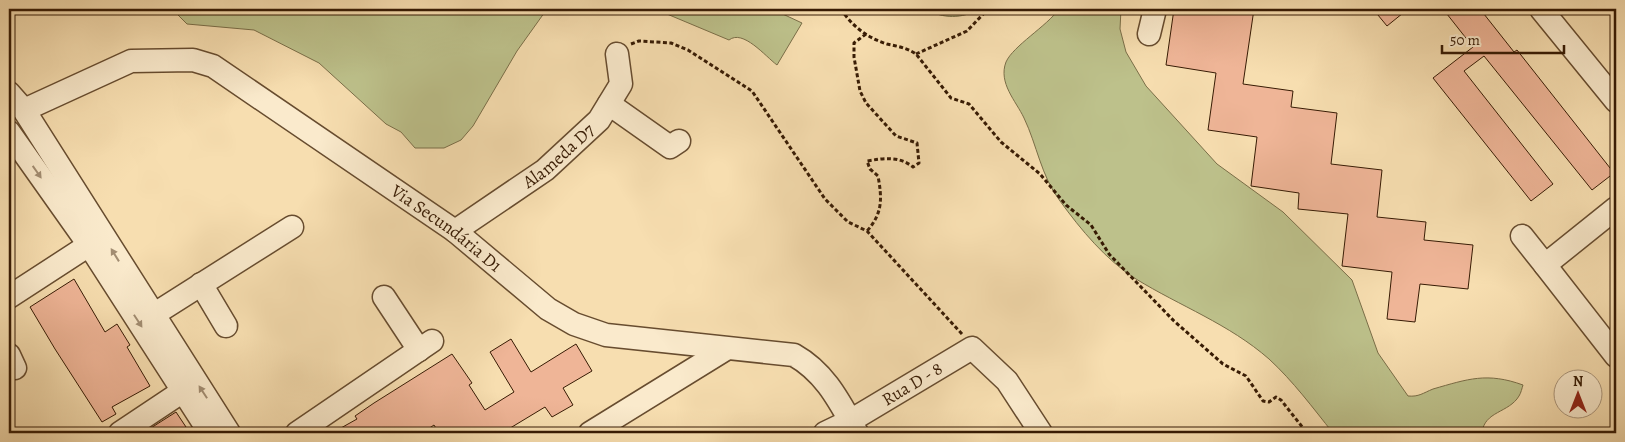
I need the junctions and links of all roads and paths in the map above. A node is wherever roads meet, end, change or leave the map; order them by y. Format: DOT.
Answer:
graph roads {
  1 [pos="841,9"];
  2 [pos="988,9"];
  3 [pos="1155,9"];
  4 [pos="1541,9"];
  5 [pos="866,34"];
  6 [pos="1149,34"];
  7 [pos="617,54"];
  8 [pos="916,54"];
  9 [pos="9,93"];
  10 [pos="1616,102"];
  11 [pos="609,104"];
  12 [pos="24,110"];
  13 [pos="9,132"];
  14 [pos="679,141"];
  15 [pos="1616,208"];
  16 [pos="292,227"];
  17 [pos="455,231"];
  18 [pos="867,231"];
  19 [pos="1522,236"];
  20 [pos="89,245"];
  21 [pos="1545,265"];
  22 [pos="202,284"];
  23 [pos="9,297"];
  24 [pos="384,297"];
  25 [pos="153,315"];
  26 [pos="226,326"];
  27 [pos="972,348"];
  28 [pos="726,349"];
  29 [pos="1616,356"];
  30 [pos="183,391"];
  31 [pos="854,427"];
  32 [pos="120,433"];
  33 [pos="210,433"];
  34 [pos="229,433"];
  35 [pos="297,433"];
  36 [pos="590,433"];
  37 [pos="825,433"];
  38 [pos="1042,433"];
  39 [pos="1307,433"];
  1 -- 5 [label="path"];
  2 -- 8 [label="path"];
  3 -- 6 [label="street"];
  4 -- 10 [label="street"];
  5 -- 8 [label="path"];
  5 -- 18 [label="path"];
  7 -- 11 [label="street, Alameda D7"];
  7 -- 18 [label="path"];
  8 -- 39 [label="path"];
  9 -- 12 [label="street"];
  11 -- 14 [label="street"];
  11 -- 17 [label="street, Alameda D7"];
  12 -- 17 [label="street, Via Secundária D1"];
  25 -- 12 [label="street, one-way"];
  13 -- 20 [label="street, one-way"];
  15 -- 21 [label="street"];
  16 -- 22 [label="street"];
  17 -- 28 [label="street, Via Secundária D1"];
  18 -- 27 [label="path"];
  19 -- 21 [label="street"];
  20 -- 23 [label="street"];
  20 -- 30 [label="street, one-way"];
  21 -- 29 [label="street"];
  22 -- 25 [label="street"];
  22 -- 26 [label="street"];
  24 -- 35 [label="street"];
  34 -- 25 [label="street, one-way"];
  27 -- 31 [label="street, Rua D - 8"];
  27 -- 38 [label="street"];
  28 -- 31 [label="street, Via Secundária D1"];
  28 -- 36 [label="street"];
  30 -- 32 [label="street"];
  30 -- 33 [label="street"];
  31 -- 37 [label="street, Rua D - 8"];
}
